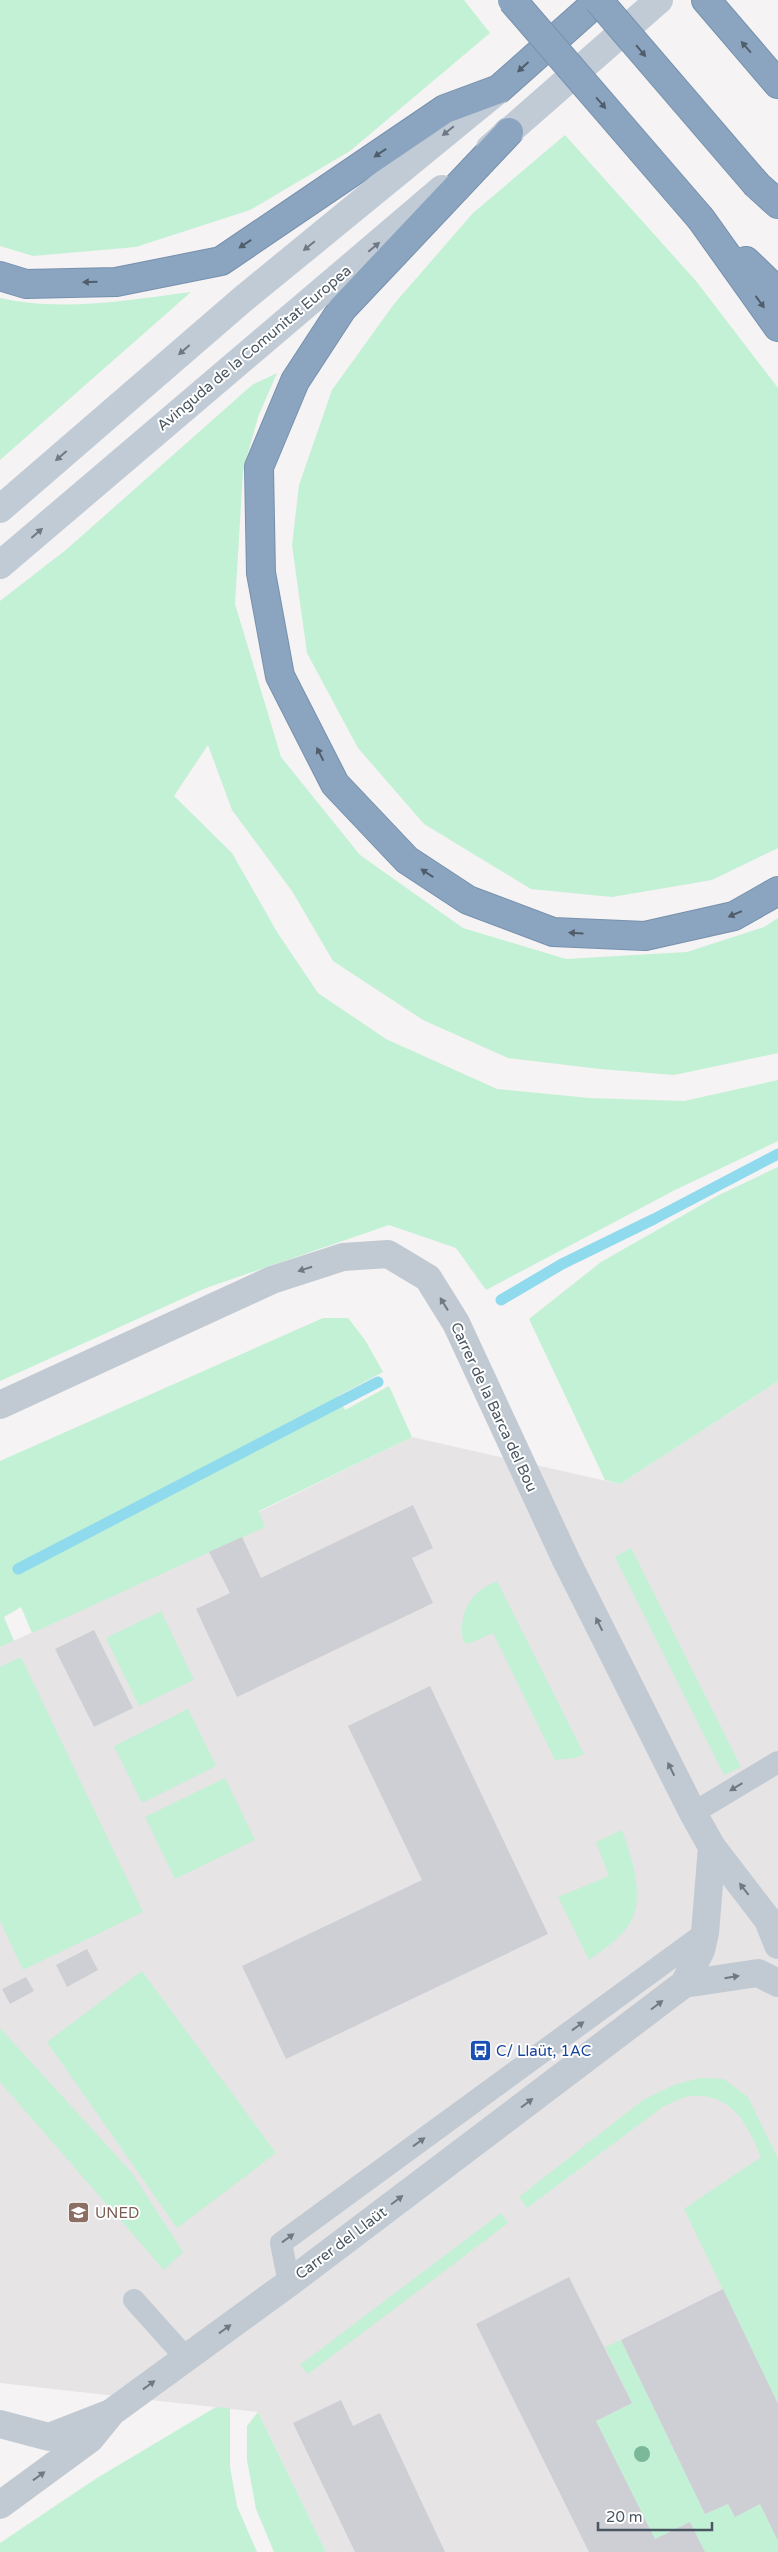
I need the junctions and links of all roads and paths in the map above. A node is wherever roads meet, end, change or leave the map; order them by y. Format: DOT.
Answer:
graph roads {
  1 [pos="512,0"];
  2 [pos="599,0"];
  3 [pos="658,0"];
  4 [pos="706,0"];
  5 [pos="778,84"];
  6 [pos="499,89"];
  7 [pos="509,132"];
  8 [pos="778,204"];
  9 [pos="701,219"];
  10 [pos="0,276"];
  11 [pos="778,292"];
  12 [pos="778,327"];
  13 [pos="0,509"];
  14 [pos="0,565"];
  15 [pos="778,891"];
  16 [pos="0,1405"];
  17 [pos="778,1762"];
  18 [pos="693,1813"];
  19 [pos="712,1847"];
  20 [pos="773,1916"];
  21 [pos="705,1934"];
  22 [pos="778,1945"];
  23 [pos="778,1983"];
  24 [pos="684,1984"];
  25 [pos="289,2282"];
  26 [pos="134,2300"];
  27 [pos="186,2358"];
  28 [pos="112,2412"];
  29 [pos="0,2424"];
  30 [pos="0,2505"];
  1 -- 9 [label="highway, one-way, bridge"];
  2 -- 6 [label="highway, one-way"];
  2 -- 8 [label="highway, one-way, bridge"];
  3 -- 7 [label="main road, Avinguda de la Comunitat Europea"];
  5 -- 4 [label="highway, one-way"];
  6 -- 10 [label="highway, one-way"];
  6 -- 13 [label="main road, one-way"];
  14 -- 7 [label="main road, Avinguda de la Comunitat Europea, one-way"];
  15 -- 7 [label="highway, one-way"];
  9 -- 11 [label="highway"];
  9 -- 12 [label="highway, one-way"];
  18 -- 16 [label="street, Carrer de la Barca del Bou, one-way"];
  17 -- 18 [label="lane, one-way"];
  18 -- 19 [label="street, Carrer de la Barca del Bou"];
  20 -- 19 [label="street, Carrer de la Barca del Bou, one-way"];
  19 -- 21 [label="street, Carrer del Llaüt"];
  20 -- 22 [label="street, Carrer de la Barca del Bou"];
  21 -- 24 [label="street, Carrer del Llaüt"];
  25 -- 21 [label="lane, one-way"];
  24 -- 23 [label="street, Carrer del Llaüt, one-way"];
  25 -- 24 [label="street, Carrer del Llaüt, one-way"];
  27 -- 25 [label="street, Carrer del Llaüt, one-way"];
  26 -- 27 [label="lane"];
  28 -- 27 [label="street, Carrer del Llaüt, one-way"];
  28 -- 29 [label="street"];
  30 -- 28 [label="street, Carrer del Llaüt, one-way"];
}
